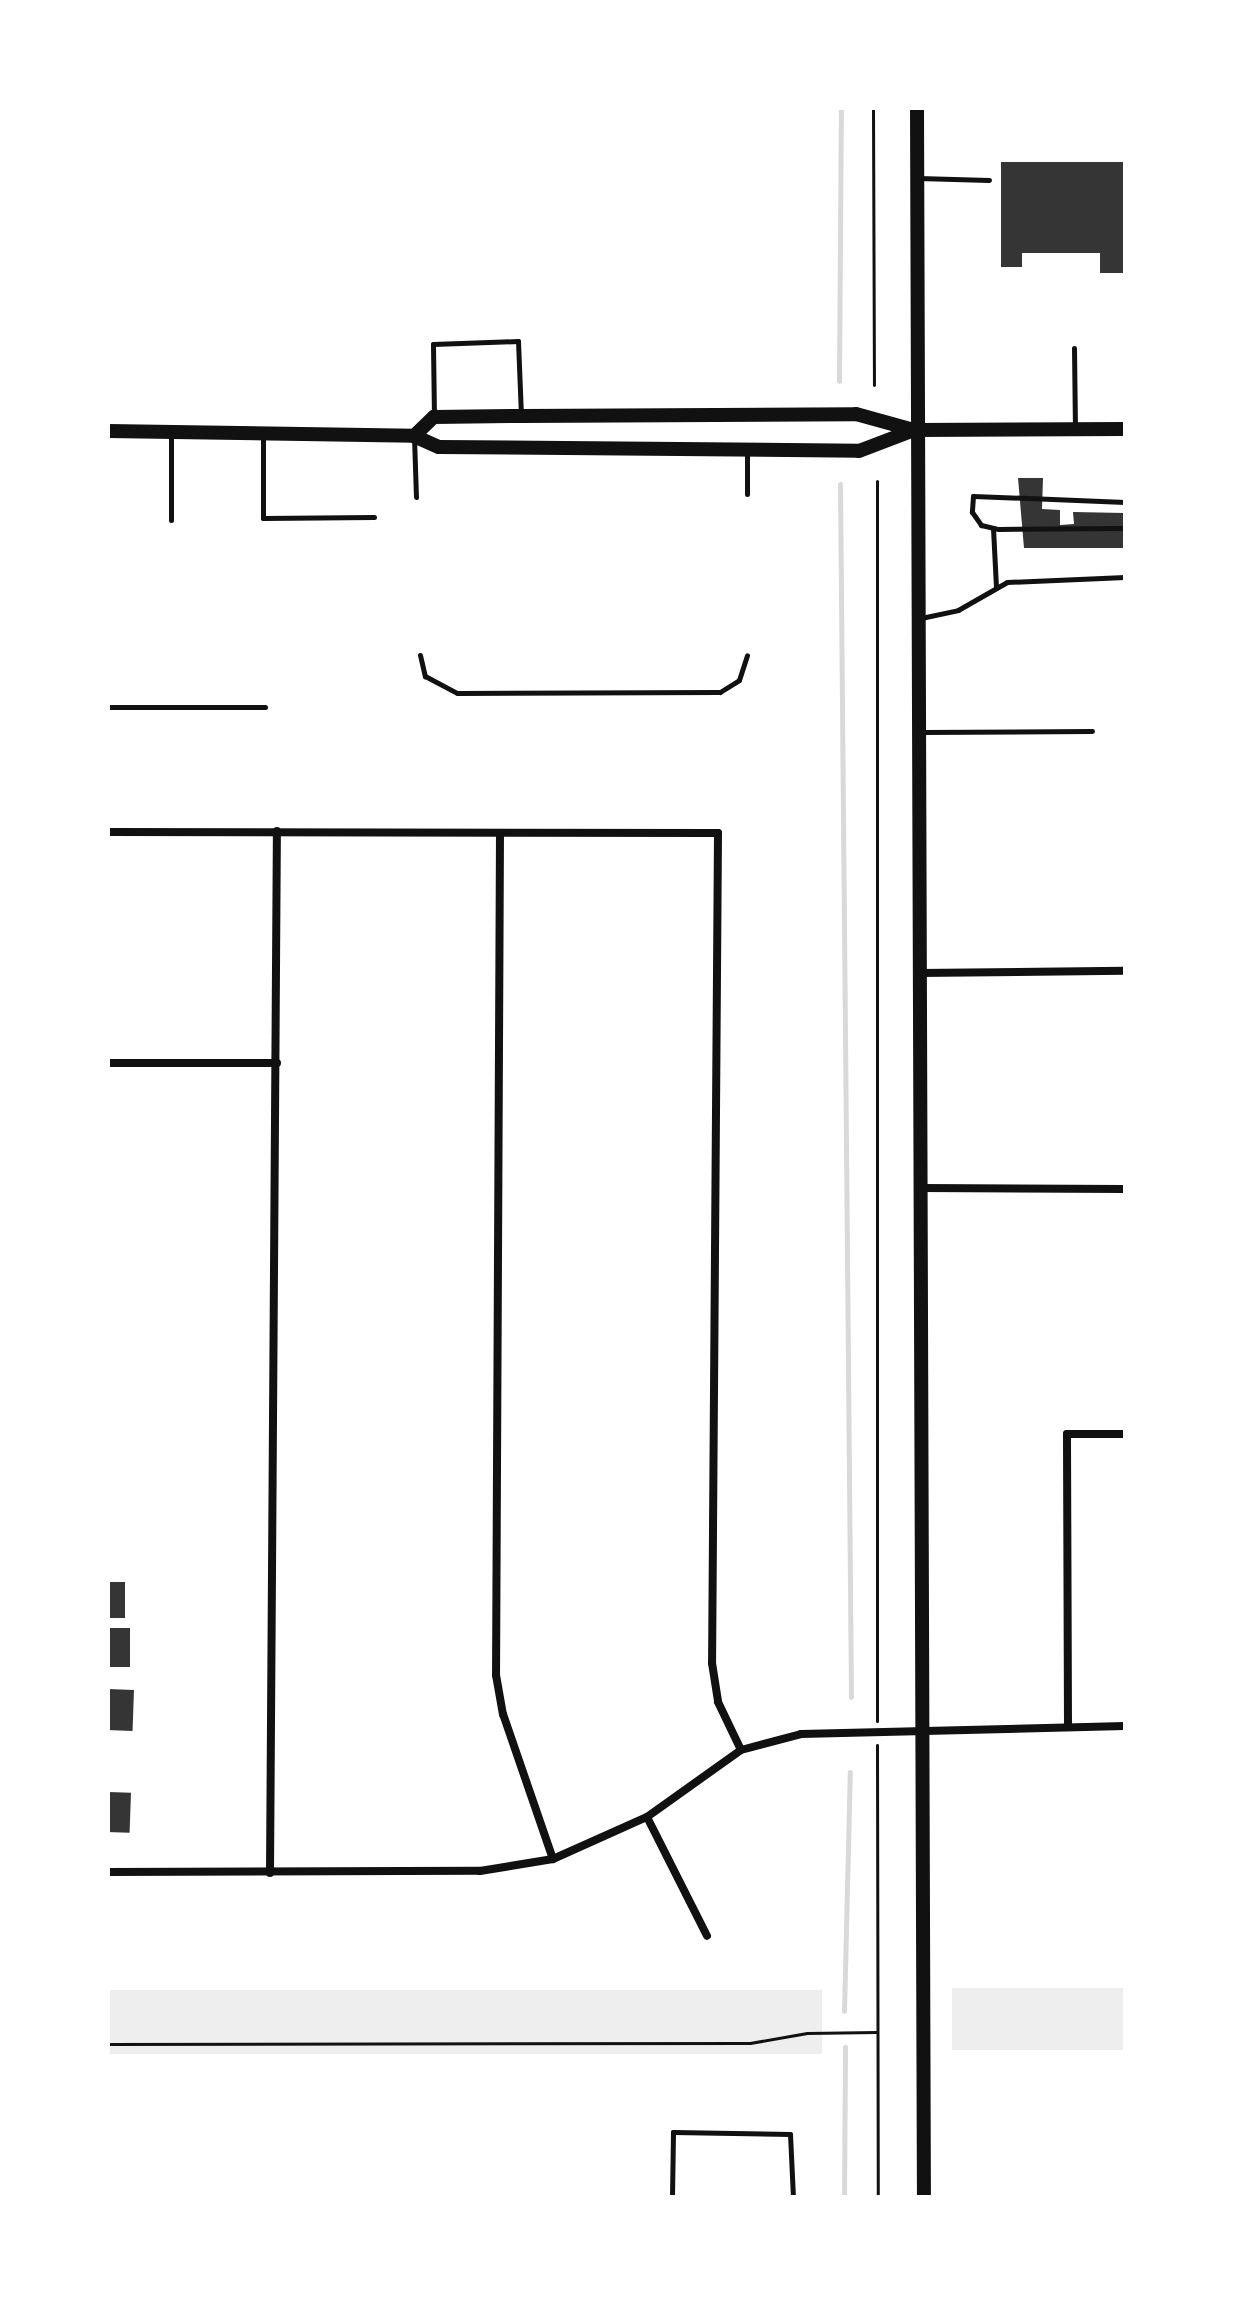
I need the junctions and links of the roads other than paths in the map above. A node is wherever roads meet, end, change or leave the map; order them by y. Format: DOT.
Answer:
graph roads {
  1 [pos="917,108"];
  2 [pos="917,178"];
  3 [pos="989,180"];
  4 [pos="1074,348"];
  5 [pos="521,416"];
  6 [pos="434,417"];
  7 [pos="1075,429"];
  8 [pos="1125,429"];
  9 [pos="171,430"];
  10 [pos="914,430"];
  11 [pos="108,431"];
  12 [pos="263,433"];
  13 [pos="414,436"];
  14 [pos="747,450"];
  15 [pos="747,494"];
  16 [pos="416,497"];
  17 [pos="1125,502"];
  18 [pos="374,517"];
  19 [pos="171,520"];
  20 [pos="993,528"];
  21 [pos="1125,528"];
  22 [pos="1125,577"];
  23 [pos="996,587"];
  24 [pos="916,619"];
  25 [pos="420,655"];
  26 [pos="747,655"];
  27 [pos="108,707"];
  28 [pos="265,707"];
  29 [pos="1092,731"];
  30 [pos="917,732"];
  31 [pos="277,831"];
  32 [pos="108,832"];
  33 [pos="500,833"];
  34 [pos="1125,971"];
  35 [pos="919,973"];
  36 [pos="108,1063"];
  37 [pos="277,1063"];
  38 [pos="921,1188"];
  39 [pos="1125,1189"];
  40 [pos="1125,1434"];
  41 [pos="1068,1726"];
  42 [pos="1125,1726"];
  43 [pos="923,1732"];
  44 [pos="741,1750"];
  45 [pos="647,1817"];
  46 [pos="553,1859"];
  47 [pos="108,1872"];
  48 [pos="270,1873"];
  49 [pos="707,1936"];
  50 [pos="672,2197"];
  51 [pos="793,2197"];
  52 [pos="924,2197"];
  1 -- 2 [label="main road"];
  2 -- 3 [label="lane"];
  2 -- 10 [label="main road"];
  4 -- 7 [label="lane"];
  5 -- 6 [label="main road"];
  5 -- 6 [label="lane"];
  5 -- 10 [label="main road"];
  6 -- 13 [label="main road"];
  7 -- 8 [label="main road"];
  7 -- 10 [label="main road"];
  9 -- 11 [label="main road"];
  9 -- 12 [label="main road"];
  9 -- 19 [label="lane"];
  10 -- 14 [label="main road"];
  10 -- 24 [label="main road"];
  12 -- 13 [label="main road"];
  12 -- 18 [label="lane"];
  13 -- 14 [label="main road"];
  13 -- 16 [label="lane"];
  14 -- 15 [label="lane"];
  17 -- 20 [label="lane"];
  20 -- 21 [label="lane"];
  20 -- 23 [label="lane"];
  22 -- 23 [label="lane"];
  23 -- 24 [label="lane"];
  24 -- 30 [label="main road"];
  25 -- 26 [label="lane"];
  27 -- 28 [label="lane"];
  29 -- 30 [label="lane"];
  30 -- 35 [label="main road"];
  31 -- 32 [label="street"];
  31 -- 33 [label="street"];
  31 -- 37 [label="street"];
  33 -- 44 [label="street"];
  33 -- 46 [label="street"];
  34 -- 35 [label="street"];
  35 -- 38 [label="main road"];
  36 -- 37 [label="street"];
  37 -- 48 [label="street"];
  38 -- 39 [label="street"];
  38 -- 43 [label="main road"];
  40 -- 41 [label="street"];
  41 -- 42 [label="street"];
  41 -- 43 [label="street"];
  43 -- 44 [label="street"];
  43 -- 52 [label="main road"];
  44 -- 45 [label="street"];
  45 -- 46 [label="street"];
  45 -- 49 [label="street"];
  46 -- 48 [label="street"];
  47 -- 48 [label="street"];
  50 -- 51 [label="lane"];
}
